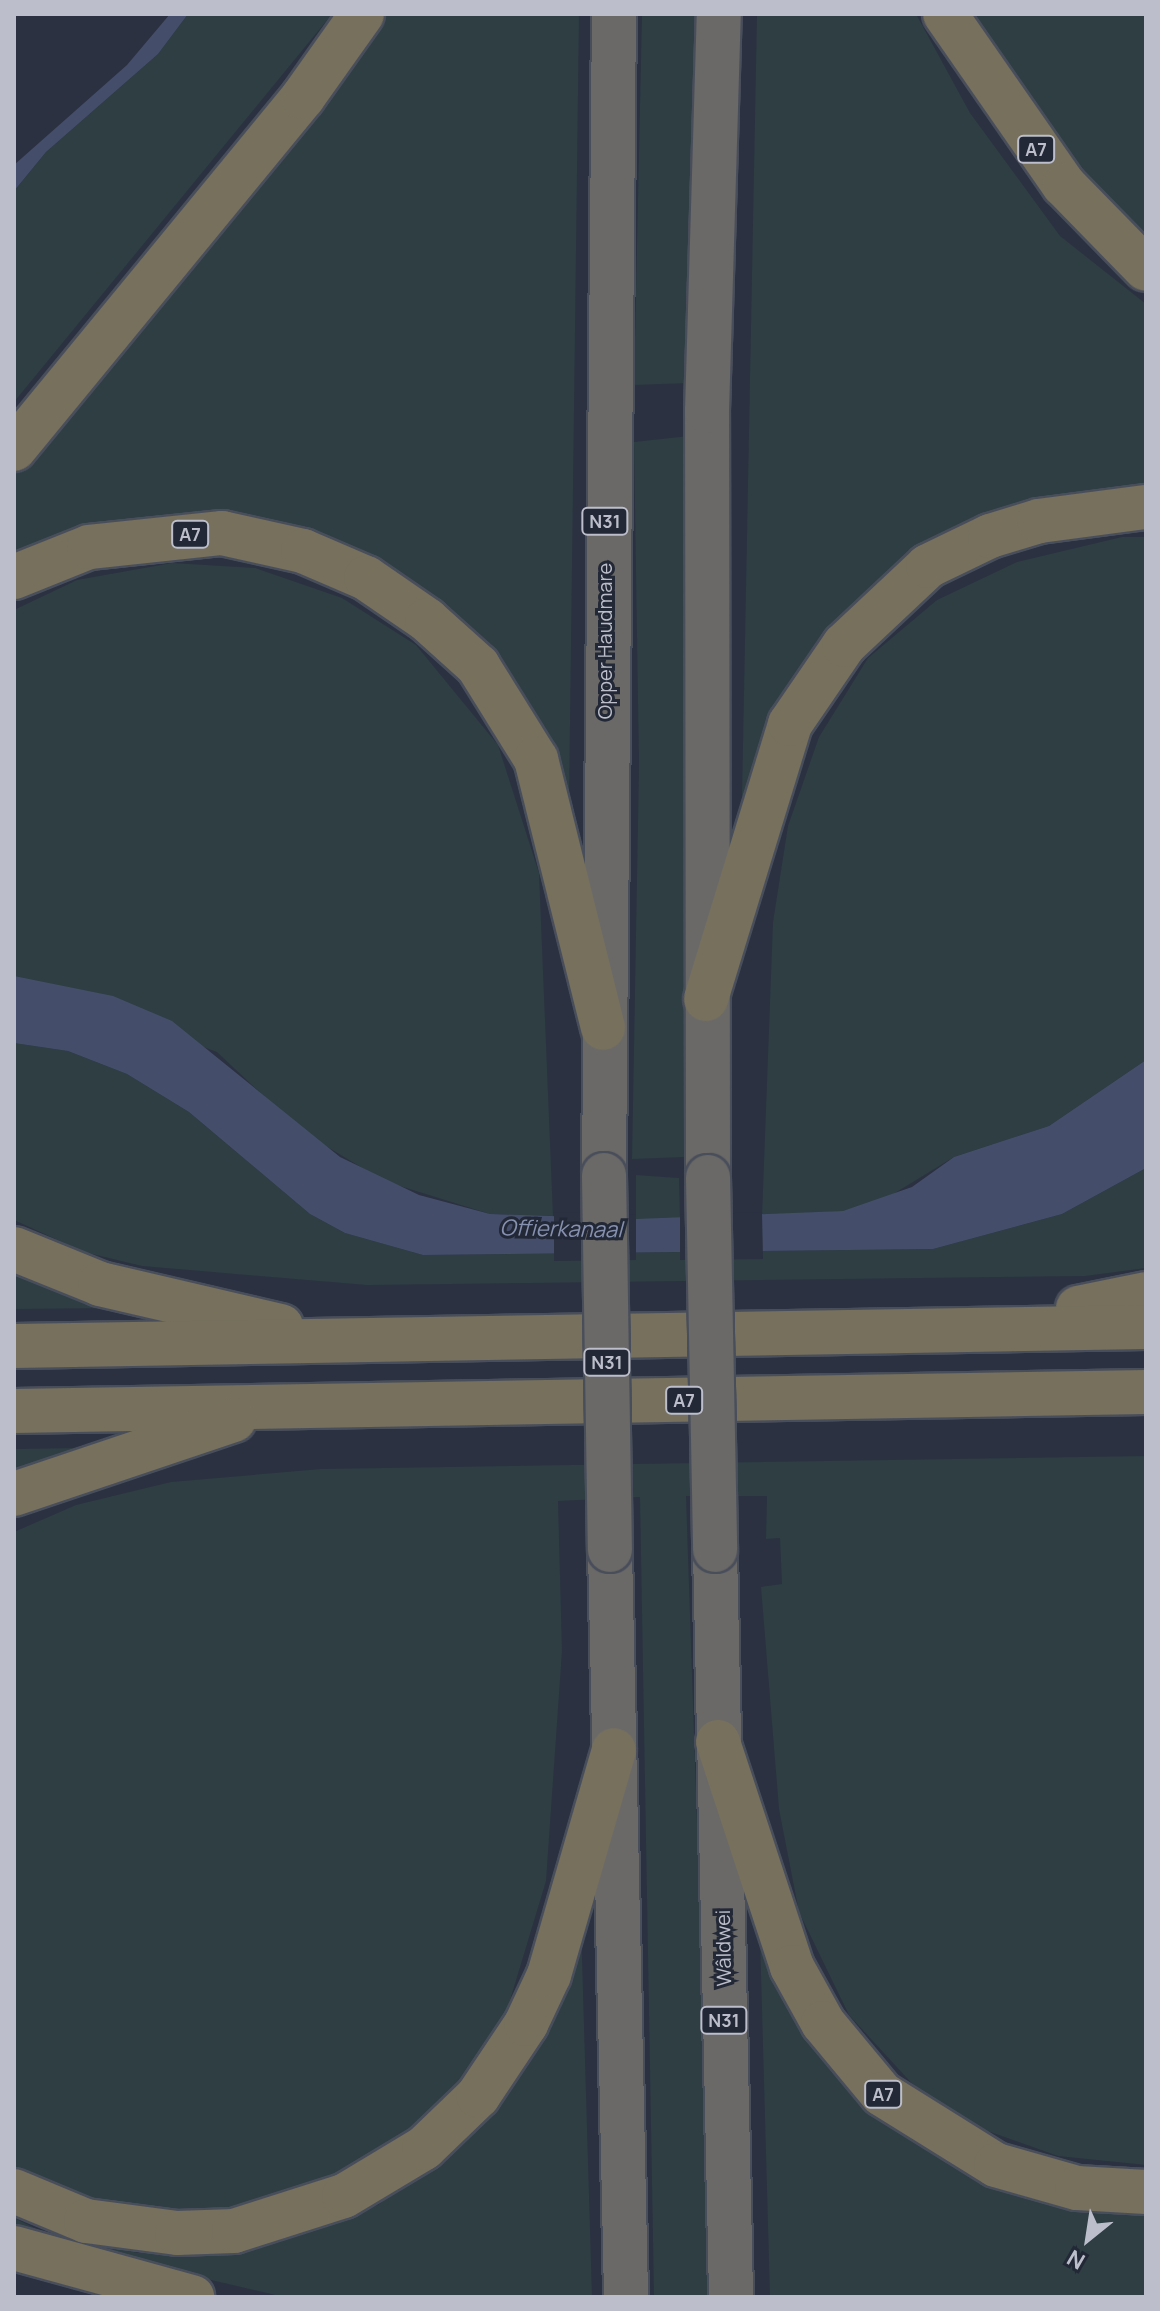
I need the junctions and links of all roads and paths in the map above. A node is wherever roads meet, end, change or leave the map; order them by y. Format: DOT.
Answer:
graph roads {
  1 [pos="362,14"];
  2 [pos="614,14"];
  3 [pos="719,14"];
  4 [pos="945,14"];
  5 [pos="1146,269"];
  6 [pos="14,449"];
  7 [pos="1146,507"];
  8 [pos="14,577"];
  9 [pos="706,999"];
  10 [pos="603,1028"];
  11 [pos="14,1249"];
  12 [pos="1146,1294"];
  13 [pos="1146,1327"];
  14 [pos="974,1329"];
  15 [pos="338,1340"];
  16 [pos="14,1346"];
  17 [pos="1146,1392"];
  18 [pos="1094,1393"];
  19 [pos="274,1406"];
  20 [pos="14,1411"];
  21 [pos="1146,1414"];
  22 [pos="14,1494"];
  23 [pos="718,1742"];
  24 [pos="614,1750"];
  25 [pos="14,2191"];
  26 [pos="1146,2192"];
  27 [pos="14,2248"];
  28 [pos="192,2297"];
  29 [pos="626,2297"];
  30 [pos="731,2297"];
  1 -- 6 [label="highway"];
  2 -- 10 [label="highway, Opper Haudmare / N31"];
  3 -- 9 [label="highway, N31"];
  4 -- 5 [label="highway, A7"];
  7 -- 9 [label="highway, N31"];
  8 -- 10 [label="highway, A7"];
  9 -- 23 [label="highway, N31, bridge"];
  10 -- 24 [label="highway, N31, bridge"];
  11 -- 15 [label="highway"];
  12 -- 14 [label="highway"];
  13 -- 14 [label="highway"];
  14 -- 15 [label="highway"];
  15 -- 16 [label="highway"];
  17 -- 18 [label="highway, A7"];
  18 -- 19 [label="highway, A7"];
  18 -- 21 [label="highway, A7"];
  19 -- 20 [label="highway, A7"];
  19 -- 22 [label="highway"];
  23 -- 26 [label="highway, A7"];
  23 -- 30 [label="highway, Wâldwei / N31"];
  24 -- 25 [label="highway, N31"];
  24 -- 29 [label="highway, N31"];
  27 -- 28 [label="highway"];
}
